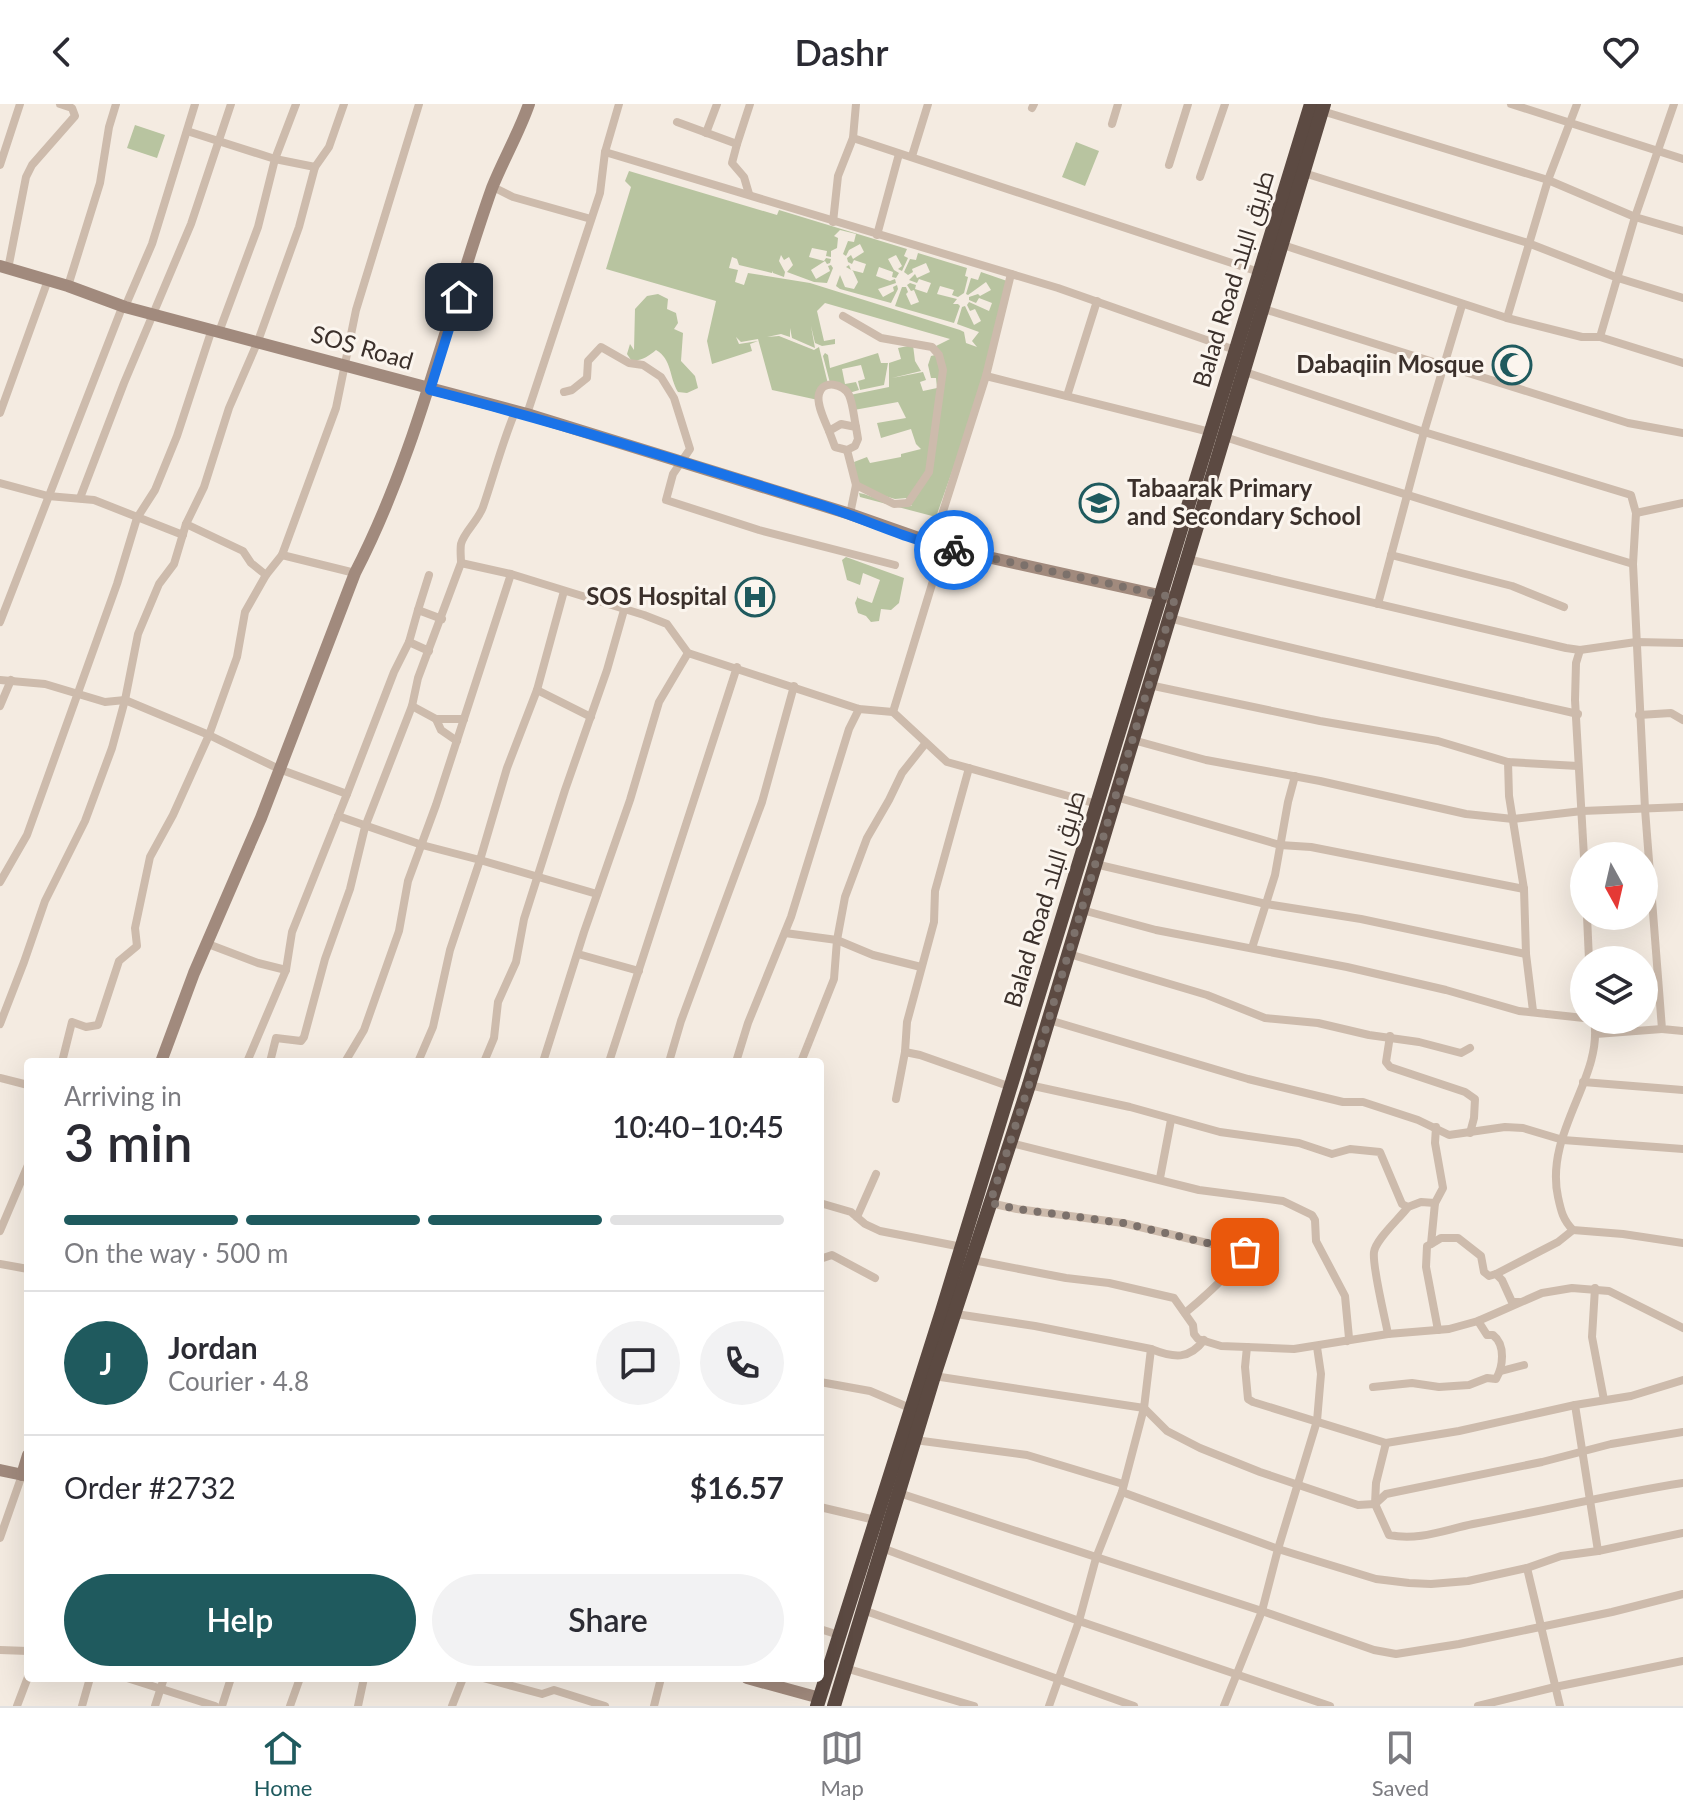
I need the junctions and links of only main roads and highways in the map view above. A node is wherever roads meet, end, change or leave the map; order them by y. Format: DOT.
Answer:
graph roads {
  1 [pos="1319,106"];
  2 [pos="1217,434"];
  3 [pos="1168,597"];
  4 [pos="819,1702"];
  5 [pos="834,1706"];
  1 -- 2 [label="highway, Balad Road طريق البلد"];
  1 -- 2 [label="highway, Balad Road طريق البلد"];
  2 -- 3 [label="highway, Balad Road طريق البلد"];
  2 -- 3 [label="highway, Balad Road طريق البلد"];
  3 -- 4 [label="highway, Balad Road طريق البلد"];
  3 -- 5 [label="highway, Balad Road طريق البلد"];
}
